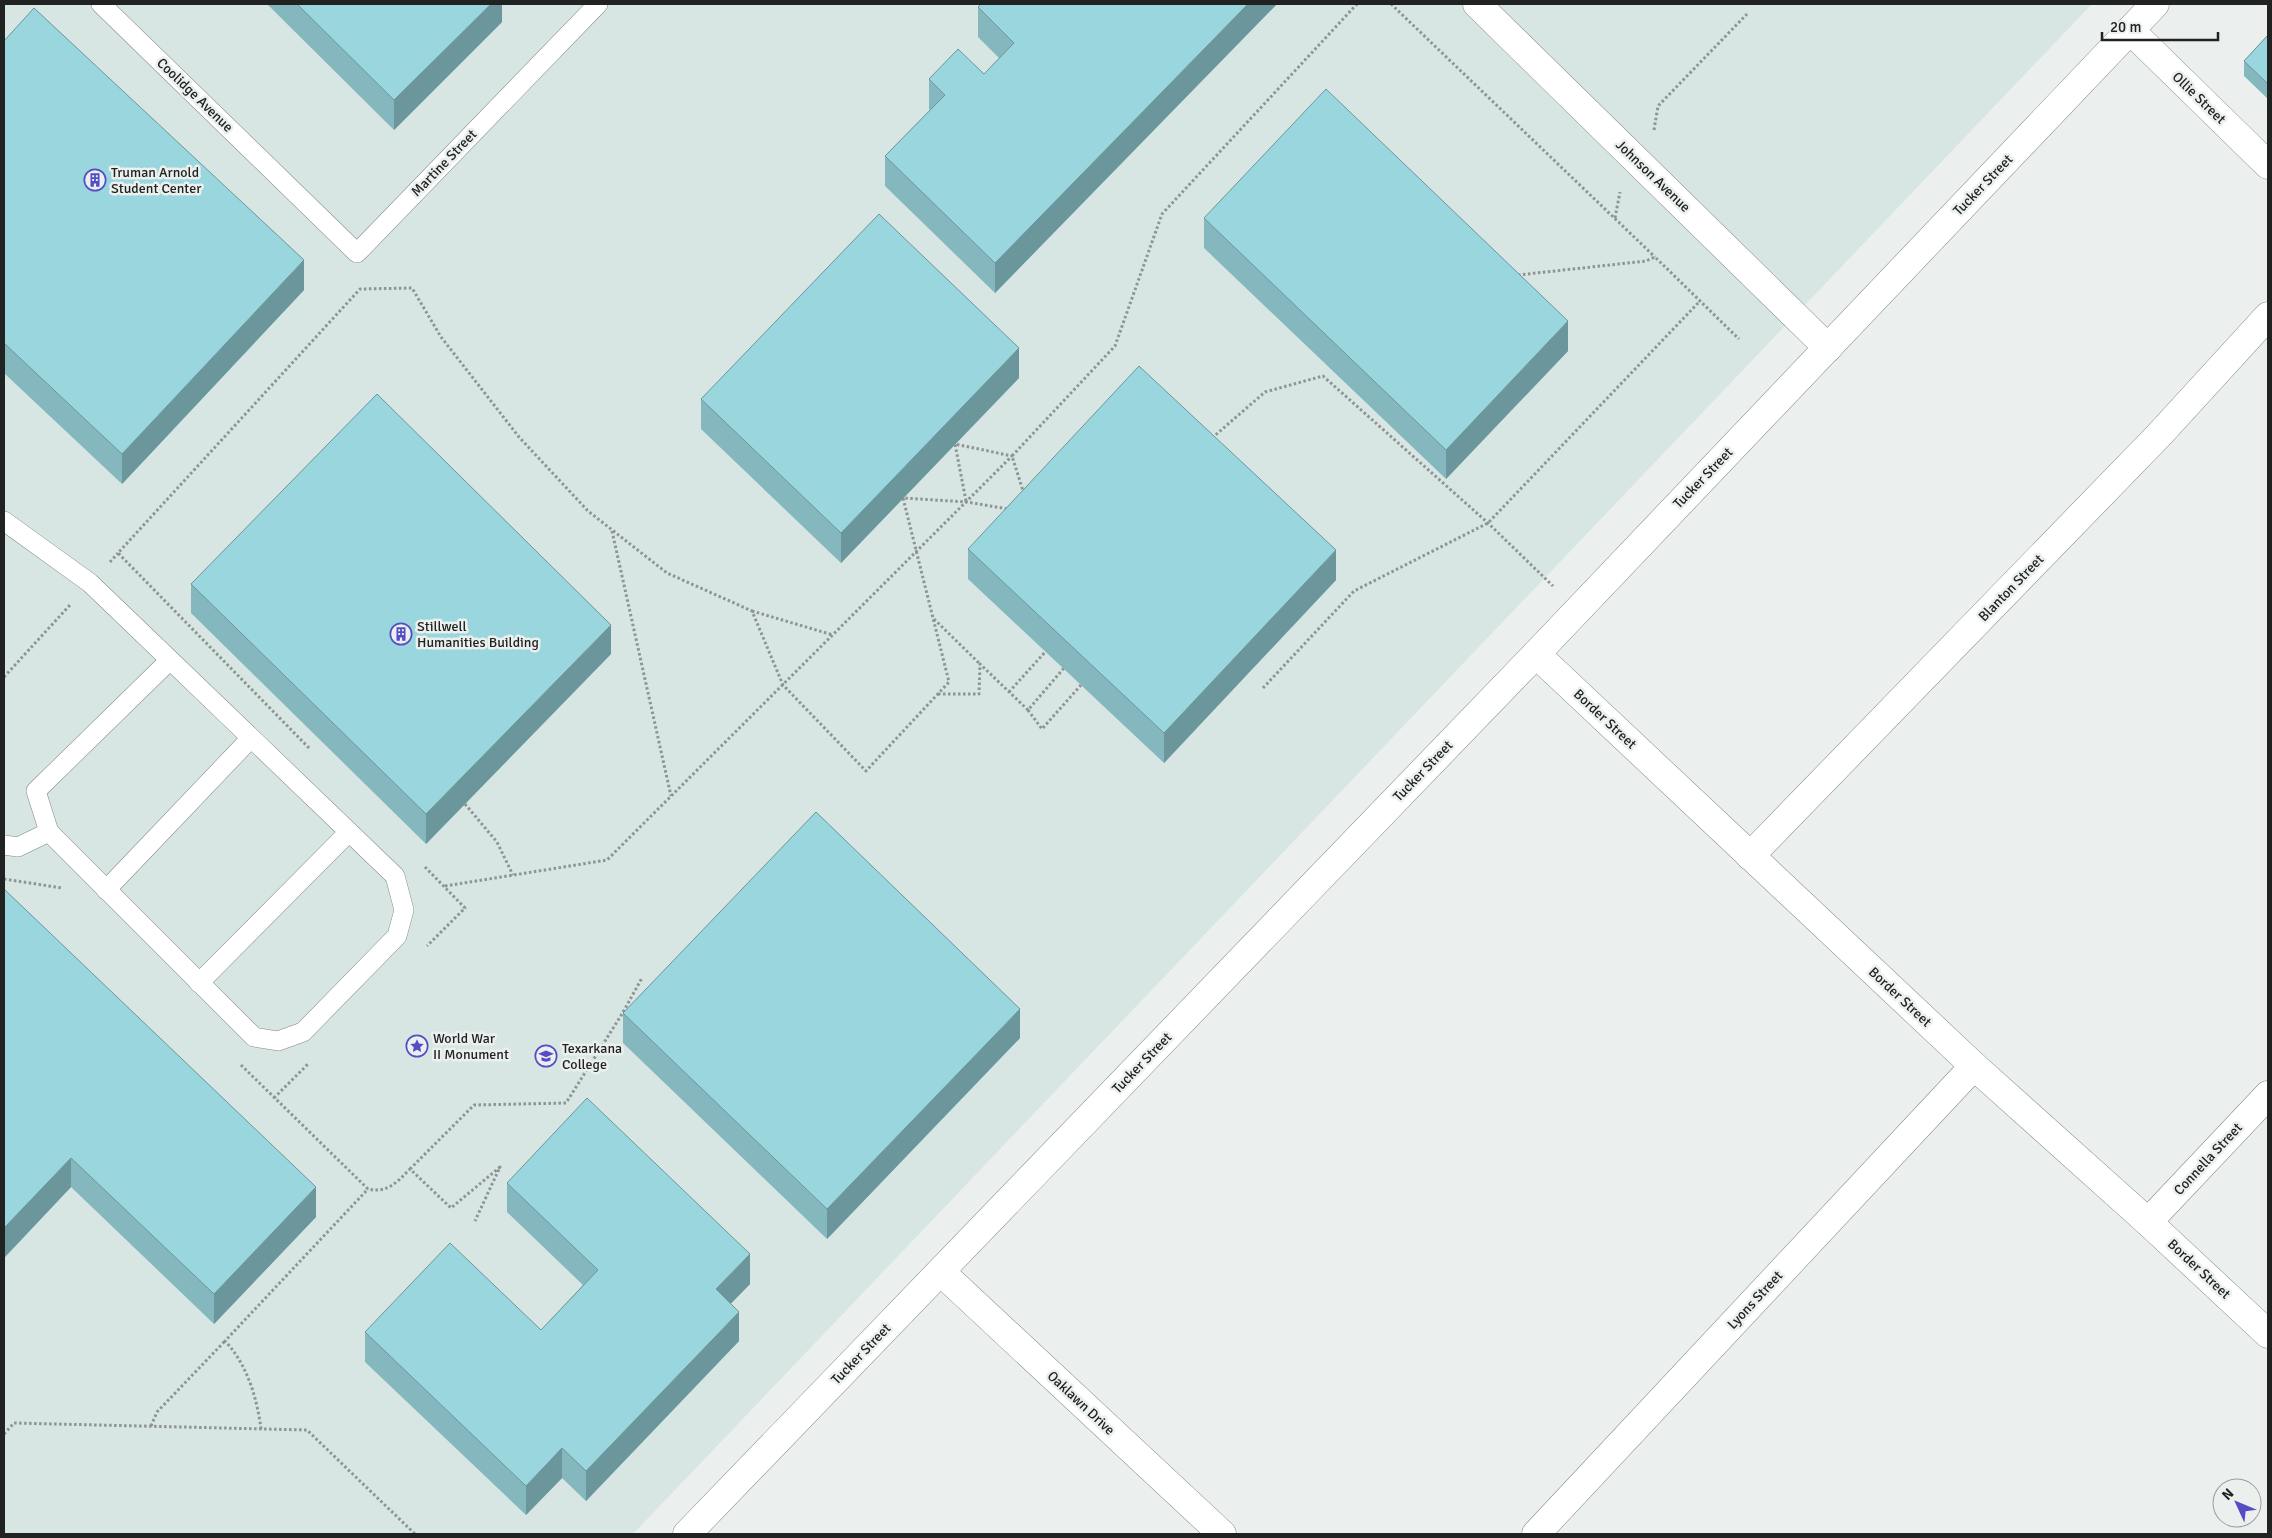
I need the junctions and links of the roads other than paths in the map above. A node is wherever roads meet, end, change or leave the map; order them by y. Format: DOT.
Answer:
graph roads {
  1 [pos="101,4"];
  2 [pos="598,4"];
  3 [pos="1477,4"];
  4 [pos="2155,4"];
  5 [pos="2130,30"];
  6 [pos="2268,166"];
  7 [pos="289,185"];
  8 [pos="2268,316"];
  9 [pos="1828,348"];
  10 [pos="7,529"];
  11 [pos="1536,654"];
  12 [pos="170,660"];
  13 [pos="251,738"];
  14 [pos="49,832"];
  15 [pos="349,832"];
  16 [pos="4,845"];
  17 [pos="1750,856"];
  18 [pos="106,890"];
  19 [pos="199,983"];
  20 [pos="1974,1066"];
  21 [pos="2268,1095"];
  22 [pos="2148,1222"];
  23 [pos="941,1272"];
  24 [pos="2268,1334"];
  25 [pos="687,1534"];
  26 [pos="1222,1534"];
  27 [pos="1536,1534"];
  1 -- 7 [label="lane, Coolidge Avenue"];
  2 -- 7 [label="lane, Martine Street"];
  3 -- 9 [label="street, Johnson Avenue"];
  4 -- 5 [label="street, Tucker Street"];
  5 -- 6 [label="street, Ollie Street"];
  5 -- 9 [label="street, Tucker Street"];
  8 -- 17 [label="street, Blanton Street"];
  9 -- 11 [label="street, Tucker Street"];
  10 -- 12 [label="lane"];
  11 -- 17 [label="street, Border Street"];
  11 -- 23 [label="street, Tucker Street"];
  12 -- 13 [label="lane"];
  12 -- 14 [label="lane"];
  13 -- 15 [label="lane"];
  13 -- 18 [label="lane"];
  14 -- 16 [label="lane"];
  14 -- 18 [label="lane"];
  15 -- 19 [label="lane"];
  15 -- 19 [label="lane"];
  17 -- 20 [label="street, Border Street"];
  18 -- 19 [label="lane"];
  20 -- 22 [label="street, Border Street"];
  20 -- 27 [label="street, Lyons Street"];
  21 -- 22 [label="street, Connella Street"];
  22 -- 24 [label="street, Border Street"];
  23 -- 25 [label="street, Tucker Street"];
  23 -- 26 [label="street, Oaklawn Drive"];
}
